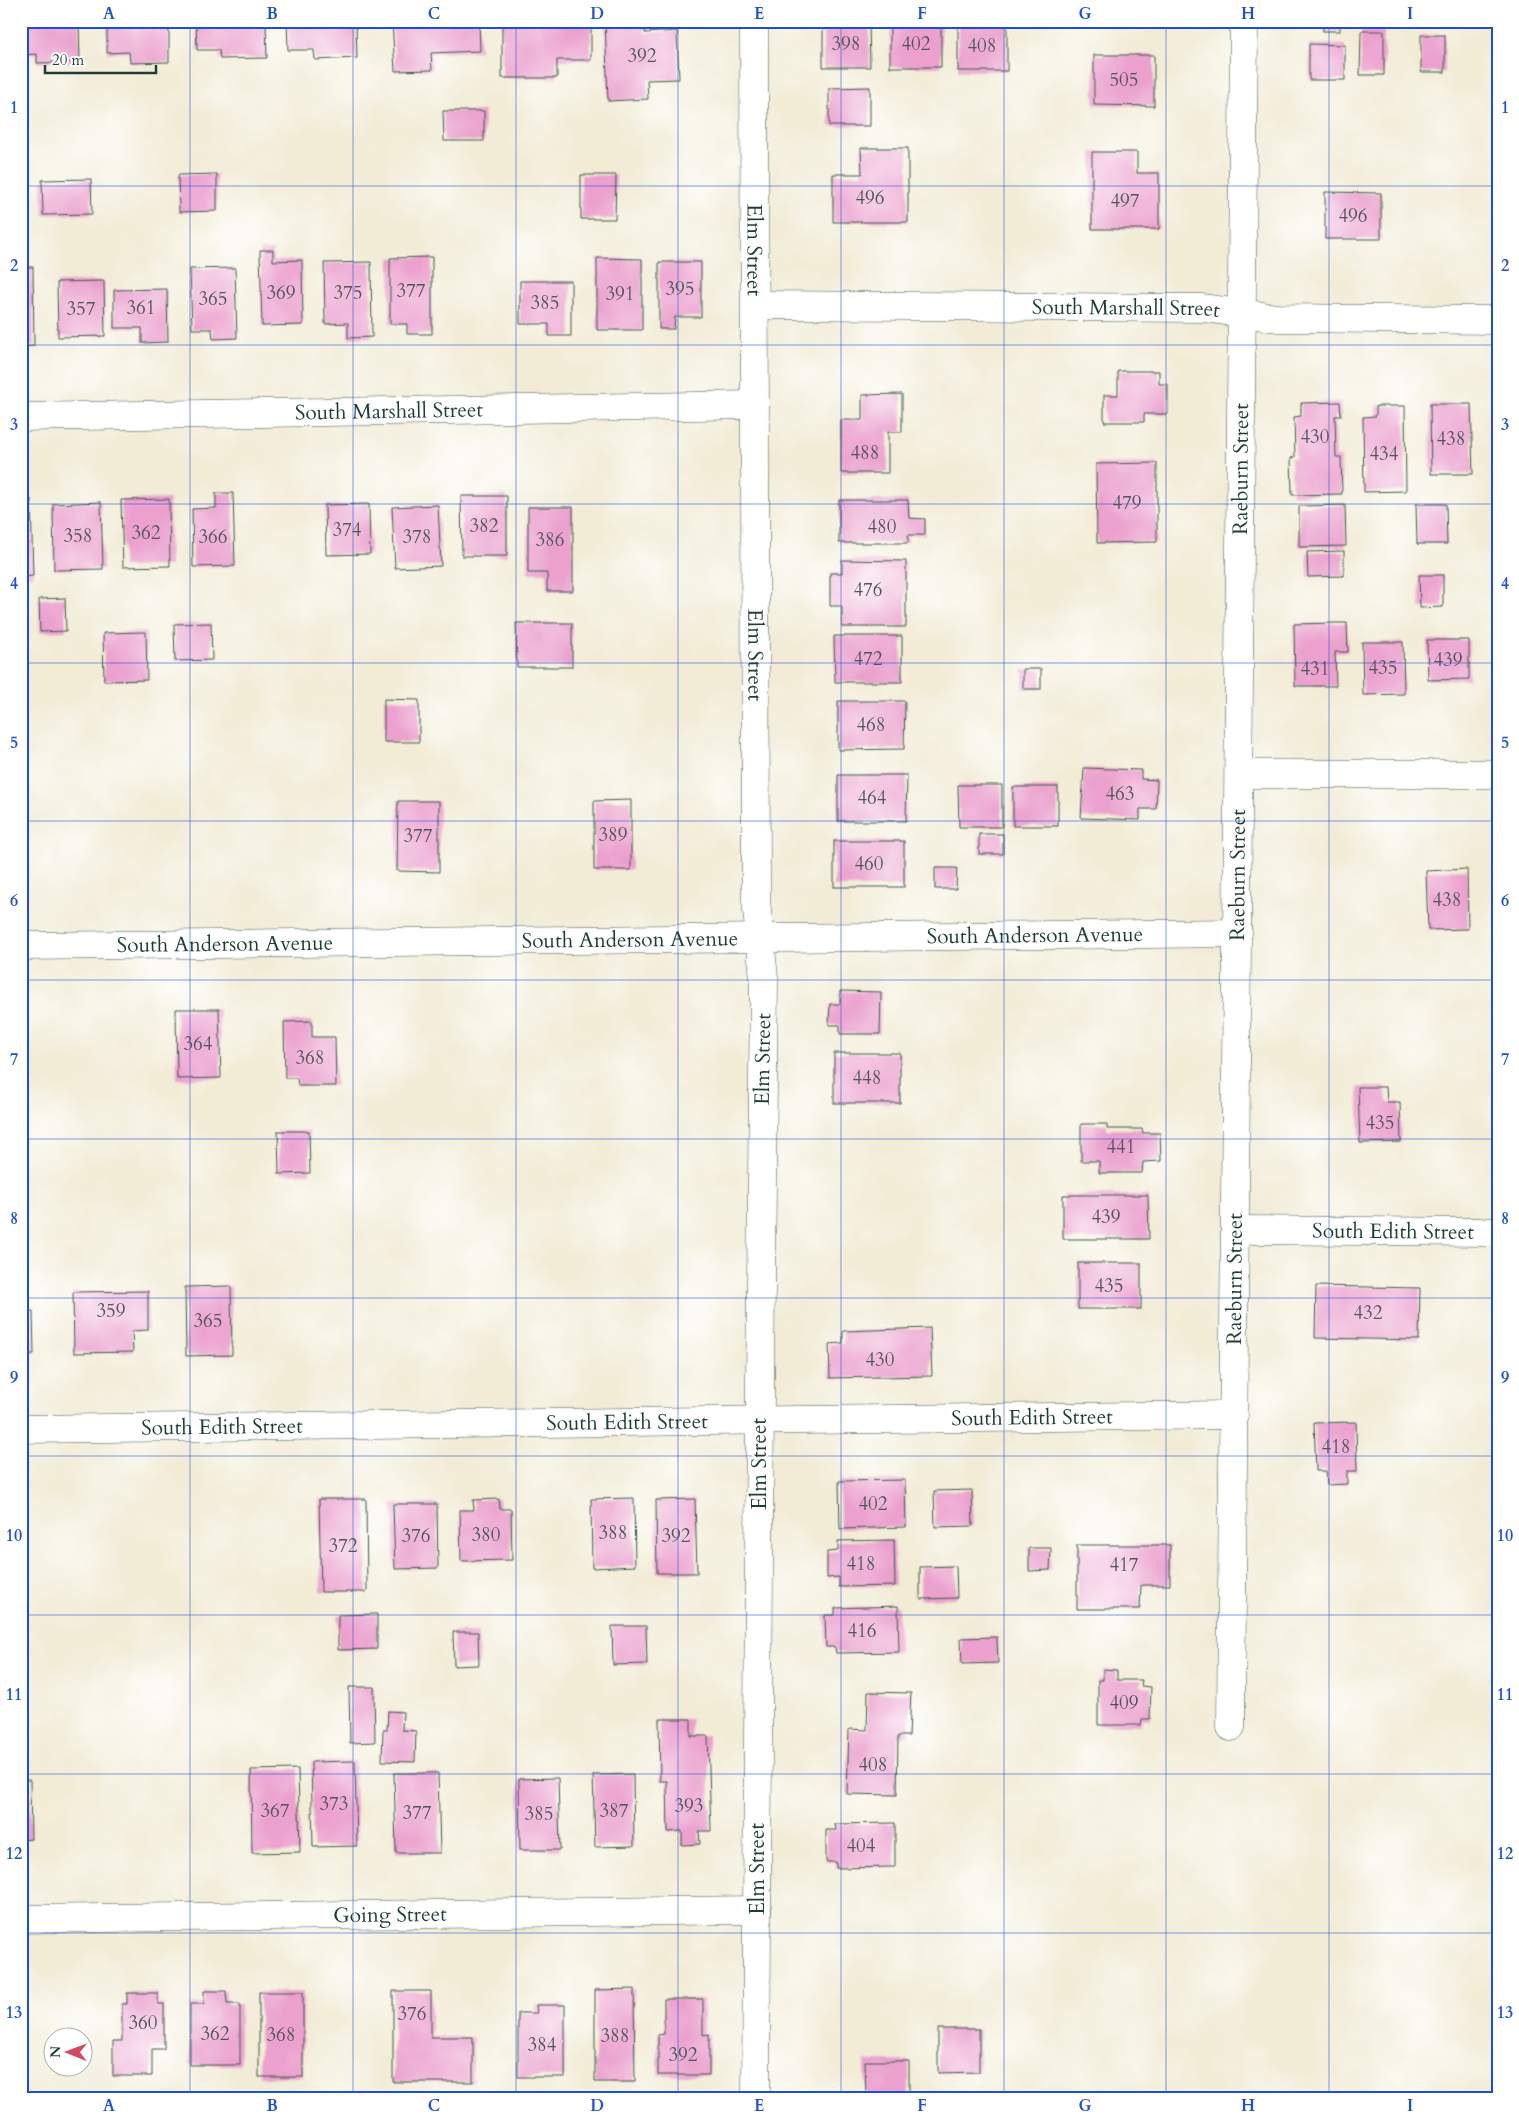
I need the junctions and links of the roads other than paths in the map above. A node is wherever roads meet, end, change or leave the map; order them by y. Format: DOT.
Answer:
graph roads {
  1 [pos="754,21"];
  2 [pos="1244,21"];
  3 [pos="755,305"];
  4 [pos="1242,313"];
  5 [pos="1498,320"];
  6 [pos="755,406"];
  7 [pos="21,418"];
  8 [pos="1239,774"];
  9 [pos="1498,774"];
  10 [pos="1238,933"];
  11 [pos="760,938"];
  12 [pos="21,946"];
  13 [pos="1235,1230"];
  14 [pos="1490,1232"];
  15 [pos="1234,1415"];
  16 [pos="760,1421"];
  17 [pos="21,1429"];
  18 [pos="1231,1727"];
  19 [pos="757,1910"];
  20 [pos="21,1919"];
  21 [pos="756,2098"];
  1 -- 3 [label="street, Elm Street"];
  2 -- 4 [label="street, Raeburn Street"];
  3 -- 4 [label="street, South Marshall Street"];
  3 -- 6 [label="street, Elm Street"];
  4 -- 5 [label="street, South Marshall Street"];
  4 -- 8 [label="street, Raeburn Street"];
  6 -- 7 [label="street, South Marshall Street"];
  6 -- 11 [label="street, Elm Street"];
  8 -- 9 [label="street"];
  8 -- 10 [label="street, Raeburn Street"];
  10 -- 11 [label="street, South Anderson Avenue"];
  10 -- 13 [label="street, Raeburn Street"];
  11 -- 12 [label="street, South Anderson Avenue"];
  11 -- 16 [label="street, Elm Street"];
  13 -- 14 [label="street, South Edith Street"];
  13 -- 15 [label="street, Raeburn Street"];
  15 -- 16 [label="street, South Edith Street"];
  15 -- 18 [label="street, Raeburn Street"];
  16 -- 17 [label="street, South Edith Street"];
  16 -- 19 [label="street, Elm Street"];
  19 -- 20 [label="street, Going Street"];
  19 -- 21 [label="street, Elm Street"];
}
